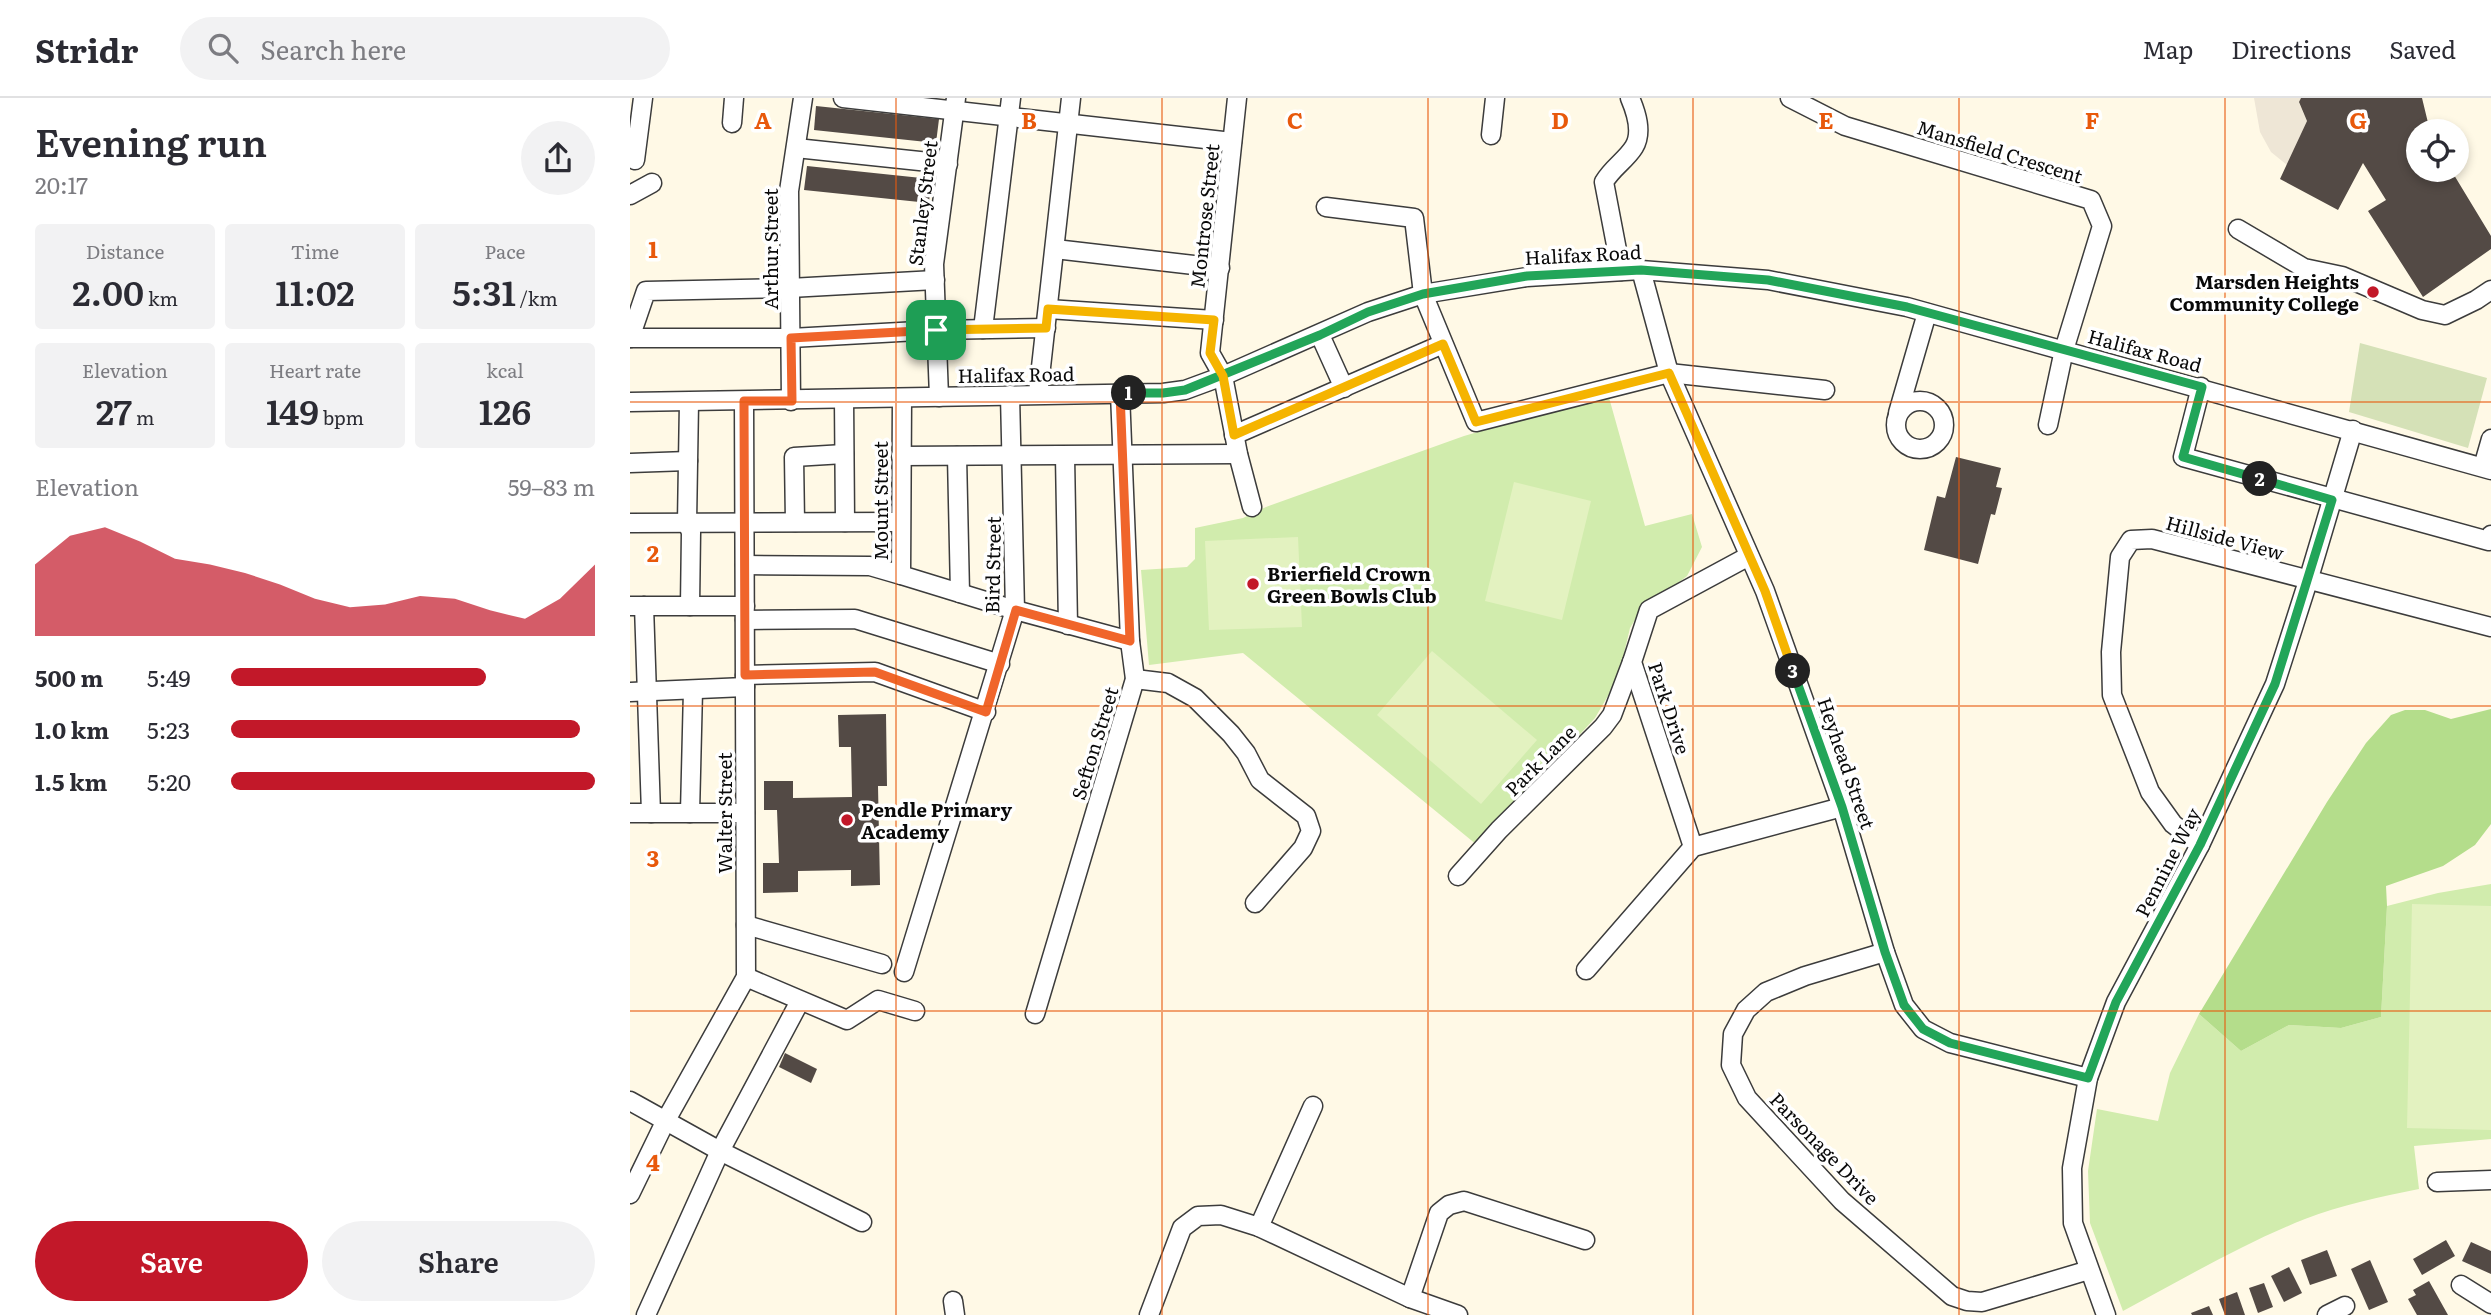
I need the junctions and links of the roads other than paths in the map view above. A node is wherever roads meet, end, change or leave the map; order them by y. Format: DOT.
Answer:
graph roads {
  1 [pos="643,98"];
  2 [pos="734,98"];
  3 [pos="803,98"];
  4 [pos="844,98"];
  5 [pos="1071,98"];
  6 [pos="1237,98"];
  7 [pos="1495,98"];
  8 [pos="1630,98"];
  9 [pos="1790,98"];
  10 [pos="955,104"];
  11 [pos="1010,107"];
  12 [pos="732,122"];
  13 [pos="1068,122"];
  14 [pos="1491,135"];
  15 [pos="1232,142"];
  16 [pos="796,148"];
  17 [pos="635,160"];
  18 [pos="948,164"];
  19 [pos="652,183"];
  20 [pos="630,195"];
  21 [pos="1326,207"];
  22 [pos="2238,229"];
  23 [pos="1055,248"];
  24 [pos="1220,268"];
  25 [pos="1641,270"];
  26 [pos="1621,271"];
  27 [pos="935,281"];
  28 [pos="790,288"];
  29 [pos="2491,290"];
  30 [pos="1423,294"];
  31 [pos="1048,309"];
  32 [pos="1927,313"];
  33 [pos="1214,320"];
  34 [pos="1046,328"];
  35 [pos="983,329"];
  36 [pos="936,330"];
  37 [pos="1320,335"];
  38 [pos="630,338"];
  39 [pos="791,338"];
  40 [pos="1443,344"];
  41 [pos="2064,350"];
  42 [pos="1669,373"];
  43 [pos="1223,376"];
  44 [pos="2202,387"];
  45 [pos="1343,388"];
  46 [pos="1825,390"];
  47 [pos="1120,393"];
  48 [pos="1038,394"];
  49 [pos="1010,395"];
  50 [pos="939,397"];
  51 [pos="902,398"];
  52 [pos="844,399"];
  53 [pos="744,401"];
  54 [pos="792,401"];
  55 [pos="630,402"];
  56 [pos="689,402"];
  57 [pos="1898,413"];
  58 [pos="2048,425"];
  59 [pos="2353,430"];
  60 [pos="1234,435"];
  61 [pos="2491,439"];
  62 [pos="844,454"];
  63 [pos="1237,454"];
  64 [pos="901,456"];
  65 [pos="957,456"];
  66 [pos="1012,456"];
  67 [pos="1065,456"];
  68 [pos="1123,456"];
  69 [pos="688,461"];
  70 [pos="630,463"];
  71 [pos="2487,468"];
  72 [pos="2332,500"];
  73 [pos="1252,507"];
  74 [pos="744,522"];
  75 [pos="795,522"];
  76 [pos="845,522"];
  77 [pos="900,522"];
  78 [pos="630,523"];
  79 [pos="687,523"];
  80 [pos="2491,535"];
  81 [pos="1749,556"];
  82 [pos="744,565"];
  83 [pos="901,575"];
  84 [pos="2308,581"];
  85 [pos="960,593"];
  86 [pos="637,606"];
  87 [pos="690,606"];
  88 [pos="1016,610"];
  89 [pos="745,613"];
  90 [pos="1068,625"];
  91 [pos="2491,626"];
  92 [pos="1130,641"];
  93 [pos="1632,662"];
  94 [pos="1000,664"];
  95 [pos="1135,679"];
  96 [pos="745,681"];
  97 [pos="693,690"];
  98 [pos="639,692"];
  99 [pos="1645,703"];
  100 [pos="986,712"];
  101 [pos="1612,715"];
  102 [pos="1842,807"];
  103 [pos="630,813"];
  104 [pos="651,813"];
  105 [pos="690,813"];
  106 [pos="745,813"];
  107 [pos="2200,845"];
  108 [pos="1693,847"];
  109 [pos="1458,876"];
  110 [pos="1255,902"];
  111 [pos="746,925"];
  112 [pos="1885,952"];
  113 [pos="882,964"];
  114 [pos="1587,970"];
  115 [pos="904,972"];
  116 [pos="746,977"];
  117 [pos="800,1001"];
  118 [pos="915,1010"];
  119 [pos="1035,1014"];
  120 [pos="2088,1078"];
  121 [pos="630,1101"];
  122 [pos="1313,1106"];
  123 [pos="666,1120"];
  124 [pos="720,1151"];
  125 [pos="2491,1180"];
  126 [pos="2437,1182"];
  127 [pos="630,1195"];
  128 [pos="862,1222"];
  129 [pos="1259,1227"];
  130 [pos="1585,1240"];
  131 [pos="2089,1270"];
  132 [pos="2461,1285"];
  133 [pos="1410,1298"];
  134 [pos="2491,1304"];
  135 [pos="2345,1306"];
  136 [pos="646,1315"];
  137 [pos="1149,1315"];
  138 [pos="1458,1315"];
  139 [pos="2106,1315"];
  140 [pos="2327,1315"];
  1 -- 17 [label="street"];
  2 -- 12 [label="street"];
  3 -- 16 [label="street, Arthur Street"];
  4 -- 10 [label="street"];
  5 -- 13 [label="street"];
  6 -- 15 [label="street, Montrose Street"];
  7 -- 14 [label="street"];
  8 -- 26 [label="street"];
  9 -- 41 [label="street, Mansfield Crescent"];
  10 -- 11 [label="street"];
  10 -- 18 [label="street, Stanley Street"];
  11 -- 13 [label="street"];
  11 -- 35 [label="street"];
  13 -- 15 [label="street"];
  13 -- 23 [label="street"];
  15 -- 24 [label="street, Montrose Street"];
  16 -- 18 [label="street"];
  16 -- 28 [label="street, Arthur Street"];
  18 -- 27 [label="street, Stanley Street"];
  19 -- 20 [label="street"];
  21 -- 30 [label="street"];
  22 -- 29 [label="street"];
  23 -- 24 [label="street"];
  23 -- 31 [label="street"];
  24 -- 33 [label="street, Montrose Street"];
  25 -- 26 [label="street, Halifax Road"];
  25 -- 32 [label="street, Halifax Road"];
  25 -- 42 [label="street, Heyhead Street"];
  26 -- 30 [label="street, Halifax Road"];
  27 -- 28 [label="street"];
  27 -- 36 [label="street, Stanley Street"];
  28 -- 38 [label="street"];
  28 -- 39 [label="street, Arthur Street"];
  30 -- 37 [label="street, Halifax Road"];
  30 -- 40 [label="street"];
  31 -- 33 [label="street"];
  31 -- 34 [label="street"];
  32 -- 41 [label="street, Halifax Road"];
  32 -- 57 [label="street"];
  33 -- 43 [label="street, Montrose Street"];
  34 -- 35 [label="street"];
  34 -- 48 [label="street"];
  35 -- 36 [label="street"];
  36 -- 39 [label="street"];
  36 -- 50 [label="street, Stanley Street"];
  37 -- 43 [label="street, Halifax Road"];
  37 -- 45 [label="street"];
  38 -- 39 [label="street"];
  39 -- 54 [label="street, Arthur Street"];
  40 -- 42 [label="street"];
  40 -- 45 [label="street"];
  41 -- 44 [label="street, Halifax Road"];
  41 -- 58 [label="street"];
  42 -- 46 [label="street"];
  42 -- 81 [label="street, Heyhead Street"];
  43 -- 47 [label="street, Halifax Road"];
  43 -- 60 [label="street, Montrose Street"];
  44 -- 59 [label="street, Halifax Road"];
  44 -- 72 [label="street"];
  45 -- 60 [label="street"];
  47 -- 48 [label="street, Halifax Road"];
  47 -- 68 [label="street, Sefton Street"];
  48 -- 49 [label="street, Halifax Road"];
  49 -- 50 [label="street, Halifax Road"];
  49 -- 66 [label="street, Bird Street"];
  50 -- 51 [label="street, Halifax Road"];
  51 -- 52 [label="street, Halifax Road"];
  51 -- 64 [label="street, Mount Street"];
  52 -- 54 [label="street, Halifax Road"];
  52 -- 62 [label="street"];
  53 -- 54 [label="street, Halifax Road"];
  53 -- 56 [label="street, Halifax Road"];
  53 -- 74 [label="street, Walter Street"];
  55 -- 56 [label="street, Halifax Road"];
  56 -- 69 [label="street"];
  59 -- 71 [label="street, Halifax Road"];
  59 -- 72 [label="street, Pennine Way"];
  60 -- 63 [label="street, Montrose Street"];
  61 -- 71 [label="street"];
  62 -- 75 [label="street"];
  62 -- 76 [label="street"];
  63 -- 68 [label="street"];
  63 -- 73 [label="street, Montrose Street"];
  64 -- 65 [label="street"];
  64 -- 77 [label="street, Mount Street"];
  65 -- 66 [label="street"];
  65 -- 85 [label="street"];
  66 -- 67 [label="street"];
  66 -- 88 [label="street, Bird Street"];
  67 -- 68 [label="street"];
  67 -- 90 [label="street"];
  68 -- 92 [label="street, Sefton Street"];
  69 -- 70 [label="street"];
  69 -- 79 [label="street"];
  72 -- 80 [label="street"];
  72 -- 84 [label="street, Pennine Way"];
  74 -- 75 [label="street"];
  74 -- 79 [label="street"];
  74 -- 82 [label="street, Walter Street"];
  75 -- 76 [label="street"];
  76 -- 77 [label="street"];
  77 -- 83 [label="street, Mount Street"];
  78 -- 79 [label="street"];
  79 -- 87 [label="street"];
  81 -- 93 [label="street, Park Drive"];
  81 -- 102 [label="street, Heyhead Street"];
  82 -- 83 [label="street"];
  82 -- 89 [label="street, Walter Street"];
  83 -- 85 [label="street, Mount Street"];
  84 -- 91 [label="street"];
  84 -- 107 [label="street, Pennine Way"];
  84 -- 107 [label="street, Hillside View"];
  85 -- 88 [label="street, Mount Street"];
  86 -- 87 [label="street"];
  86 -- 98 [label="street"];
  87 -- 89 [label="street"];
  88 -- 90 [label="street, Mount Street"];
  88 -- 94 [label="street, Bird Street"];
  89 -- 94 [label="street"];
  89 -- 96 [label="street, Walter Street"];
  90 -- 92 [label="street, Mount Street"];
  92 -- 95 [label="street, Sefton Street"];
  93 -- 99 [label="street, Park Drive"];
  93 -- 101 [label="street, Park Lane"];
  94 -- 100 [label="street, Bird Street"];
  95 -- 110 [label="street"];
  95 -- 119 [label="street, Sefton Street"];
  96 -- 97 [label="street"];
  96 -- 100 [label="street"];
  96 -- 106 [label="street, Walter Street"];
  97 -- 98 [label="street"];
  97 -- 105 [label="street"];
  98 -- 104 [label="street"];
  99 -- 101 [label="street"];
  99 -- 108 [label="street, Park Drive"];
  100 -- 115 [label="street, Bird Street"];
  101 -- 109 [label="street, Park Lane"];
  102 -- 108 [label="street"];
  102 -- 112 [label="street, Heyhead Street"];
  103 -- 104 [label="street"];
  104 -- 105 [label="street"];
  105 -- 106 [label="street"];
  106 -- 111 [label="street, Walter Street"];
  107 -- 120 [label="street, Pennine Way"];
  108 -- 114 [label="street"];
  111 -- 113 [label="street"];
  111 -- 116 [label="street, Walter Street"];
  112 -- 120 [label="street, Heyhead Street"];
  112 -- 131 [label="street, Parsonage Drive"];
  116 -- 117 [label="street"];
  116 -- 123 [label="street, Walter Street"];
  117 -- 118 [label="street"];
  117 -- 124 [label="street"];
  120 -- 131 [label="street, Pennine Way"];
  121 -- 123 [label="street"];
  122 -- 129 [label="street"];
  123 -- 124 [label="street"];
  123 -- 127 [label="street, Walter Street"];
  124 -- 128 [label="street"];
  124 -- 136 [label="street"];
  125 -- 126 [label="street"];
  129 -- 133 [label="street"];
  129 -- 137 [label="street"];
  130 -- 133 [label="street"];
  131 -- 139 [label="street, Pennine Way"];
  132 -- 134 [label="street"];
  133 -- 138 [label="street"];
  135 -- 140 [label="street"];
}
